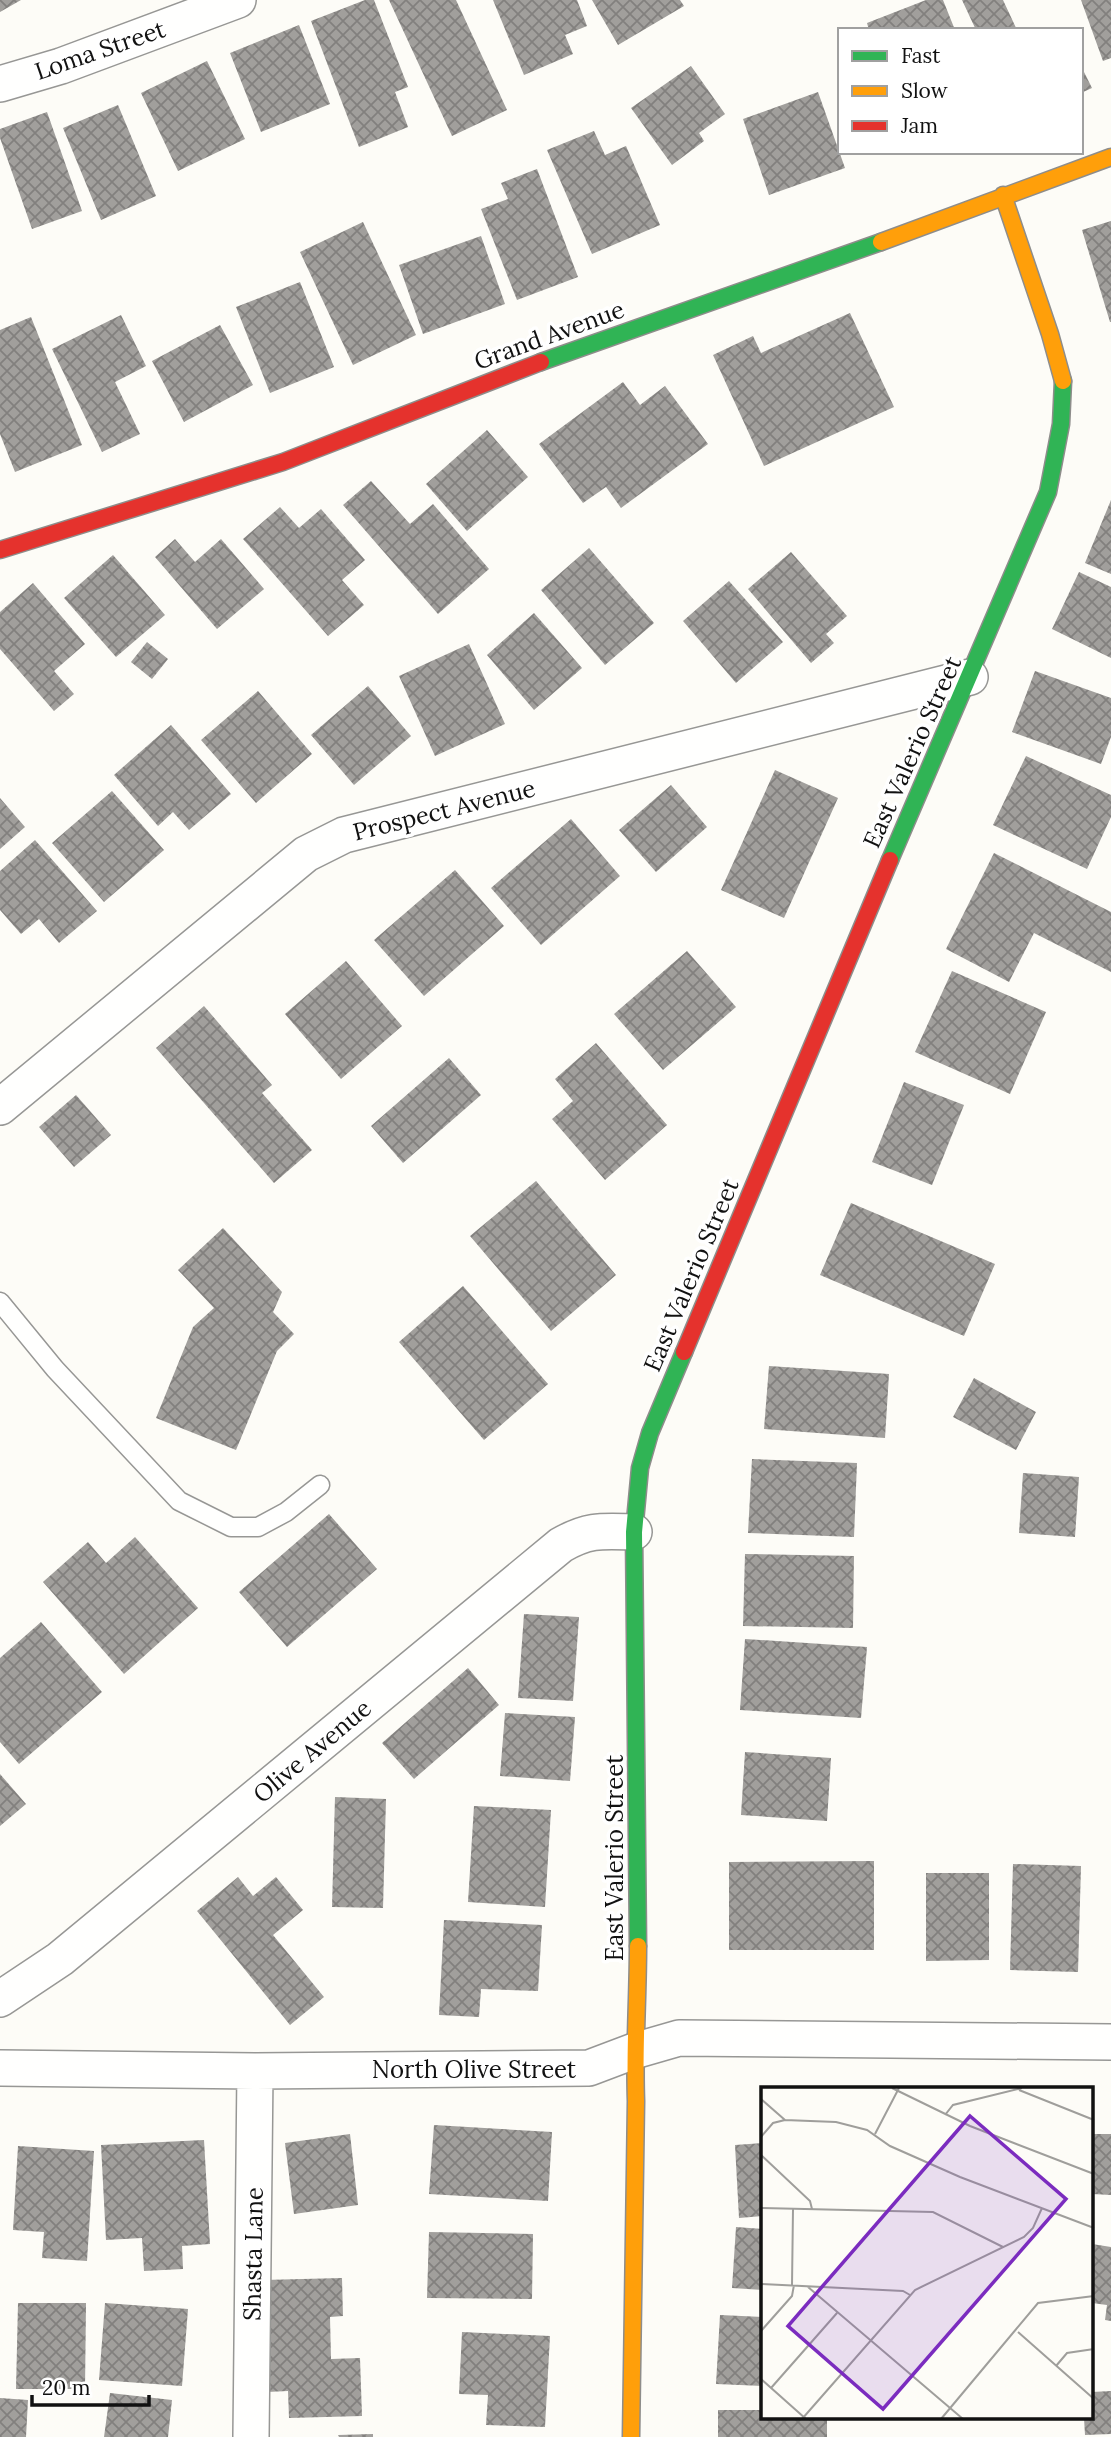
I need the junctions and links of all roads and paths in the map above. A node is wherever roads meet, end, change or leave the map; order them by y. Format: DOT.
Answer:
graph roads {
  1 [pos="238,0"];
  2 [pos="0,84"];
  3 [pos="1111,157"];
  4 [pos="1003,195"];
  5 [pos="0,550"];
  6 [pos="970,677"];
  7 [pos="0,1107"];
  8 [pos="0,1302"];
  9 [pos="320,1486"];
  10 [pos="634,1532"];
  11 [pos="0,1999"];
  12 [pos="1111,2042"];
  13 [pos="634,2051"];
  14 [pos="0,2068"];
  15 [pos="255,2071"];
  16 [pos="251,2437"];
  17 [pos="631,2437"];
  1 -- 2 [label="street, Loma Street"];
  3 -- 4 [label="street, Grand Avenue"];
  4 -- 5 [label="street, Grand Avenue"];
  4 -- 6 [label="street, East Valerio Street"];
  6 -- 7 [label="street, Prospect Avenue"];
  6 -- 10 [label="street, East Valerio Street"];
  8 -- 9 [label="lane"];
  10 -- 11 [label="street, Olive Avenue"];
  10 -- 13 [label="street, East Valerio Street"];
  12 -- 13 [label="street, North Olive Street"];
  13 -- 15 [label="street, North Olive Street"];
  13 -- 17 [label="street, East Valerio Street"];
  14 -- 15 [label="street, North Olive Street"];
  15 -- 16 [label="street, Shasta Lane"];
}
